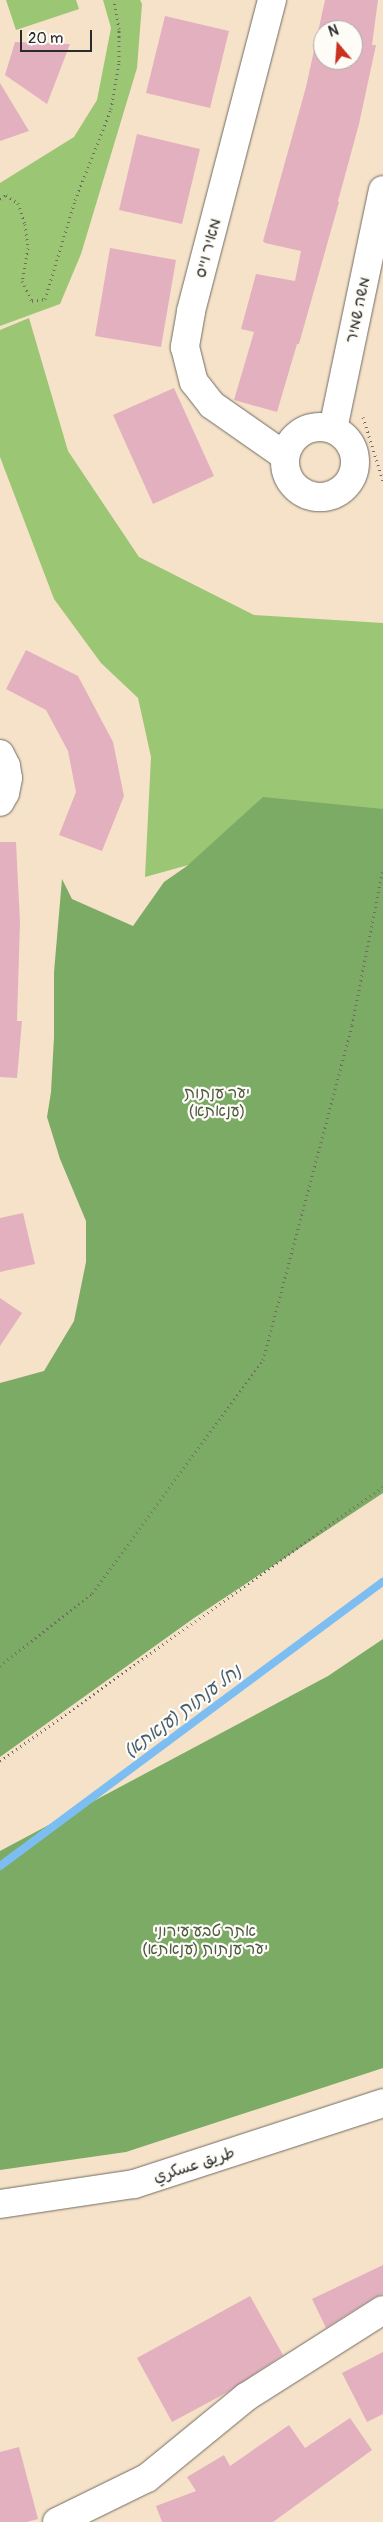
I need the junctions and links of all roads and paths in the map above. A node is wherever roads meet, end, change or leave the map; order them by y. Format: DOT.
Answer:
graph roads {
  1 [pos="114,0"];
  2 [pos="272,0"];
  3 [pos="383,190"];
  4 [pos="0,199"];
  5 [pos="361,409"];
  6 [pos="333,429"];
  7 [pos="285,456"];
  8 [pos="383,481"];
  9 [pos="0,754"];
  10 [pos="0,802"];
  11 [pos="383,869"];
  12 [pos="383,1487"];
  13 [pos="0,1666"];
  14 [pos="0,1761"];
  15 [pos="383,2103"];
  16 [pos="0,2204"];
  17 [pos="383,2310"];
  18 [pos="57,2522"];
  1 -- 4 [label="path"];
  2 -- 7 [label="street, מאיר וייס"];
  3 -- 6 [label="street, משה שמיר"];
  5 -- 8 [label="path"];
  6 -- 7 [label="street"];
  6 -- 7 [label="street"];
  9 -- 10 [label="street"];
  11 -- 13 [label="path"];
  12 -- 14 [label="path"];
  15 -- 16 [label="street, طريق عسكري"];
  17 -- 18 [label="street"];
}
